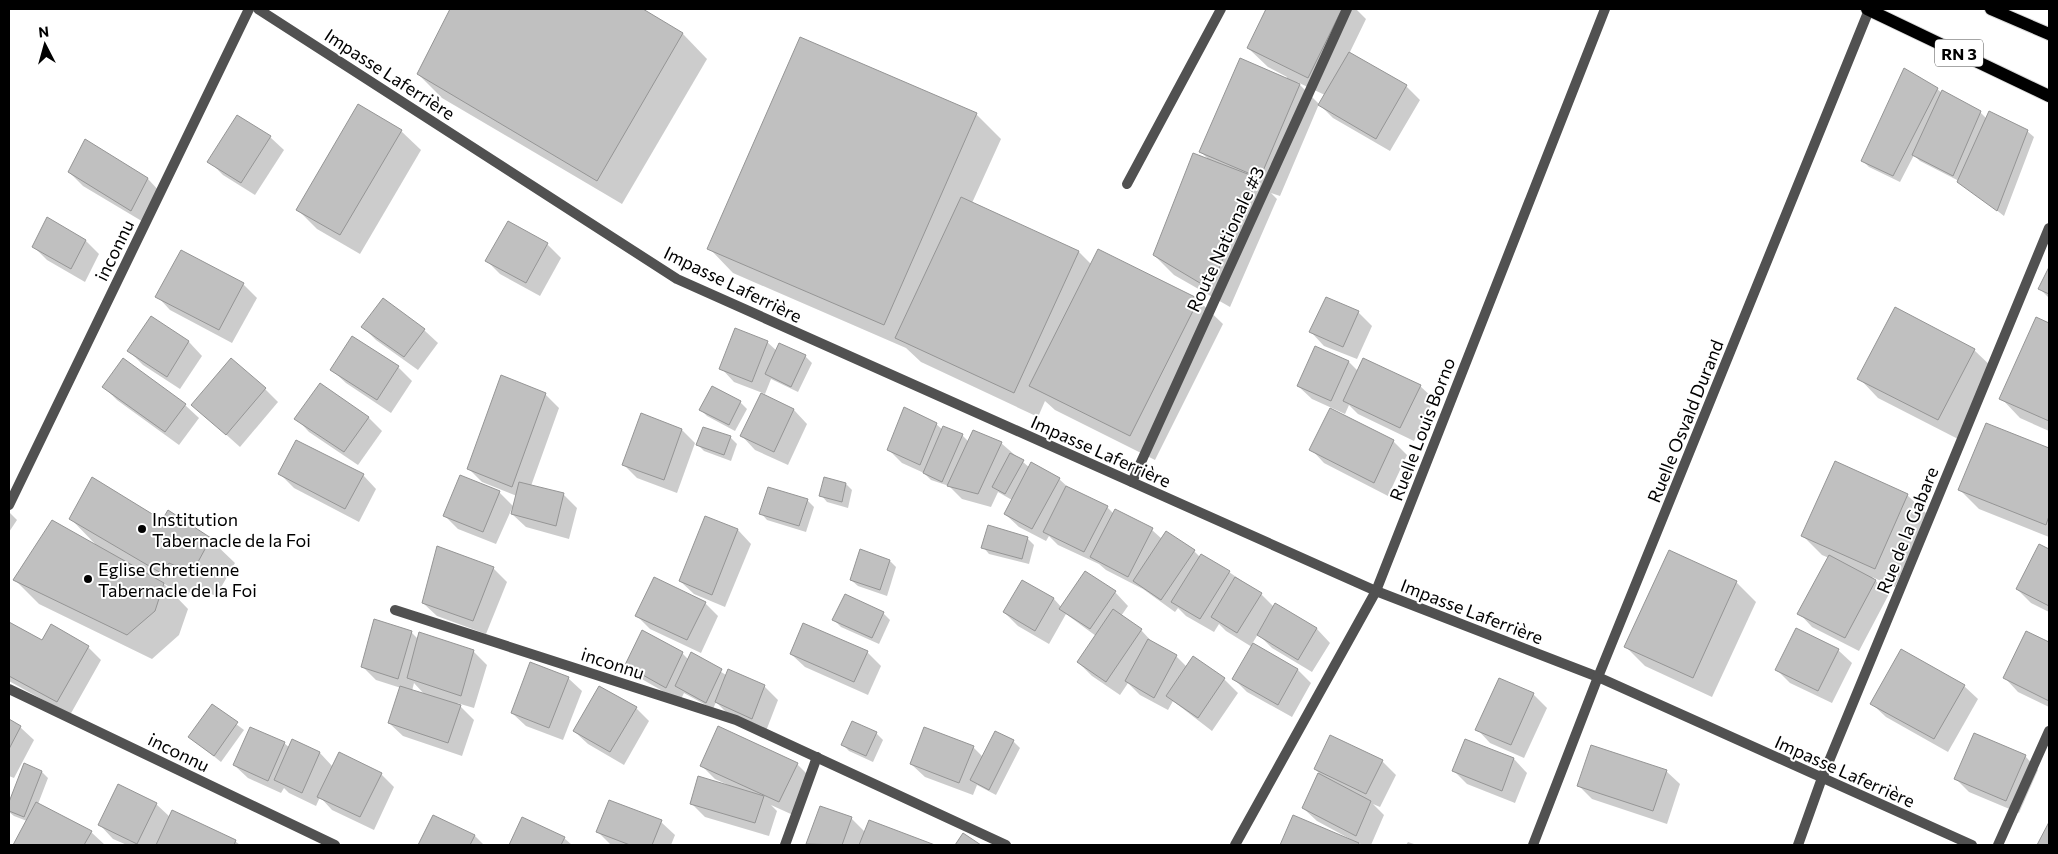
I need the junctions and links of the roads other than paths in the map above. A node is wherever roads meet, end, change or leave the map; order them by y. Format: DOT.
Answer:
graph roads {
  1 [pos="249,9"];
  2 [pos="258,9"];
  3 [pos="1221,9"];
  4 [pos="1347,9"];
  5 [pos="1605,9"];
  6 [pos="1868,9"];
  7 [pos="1992,9"];
  8 [pos="2049,34"];
  9 [pos="2049,96"];
  10 [pos="1127,184"];
  11 [pos="2049,228"];
  12 [pos="1132,482"];
  13 [pos="9,506"];
  14 [pos="1376,591"];
  15 [pos="396,610"];
  16 [pos="1598,676"];
  17 [pos="9,689"];
  18 [pos="2049,731"];
  19 [pos="817,758"];
  20 [pos="1822,778"];
  21 [pos="335,845"];
  22 [pos="785,845"];
  23 [pos="1006,845"];
  24 [pos="1235,845"];
  25 [pos="1533,845"];
  26 [pos="1798,845"];
  27 [pos="1972,845"];
  28 [pos="1998,845"];
  1 -- 13 [label="street, inconnu"];
  2 -- 12 [label="street, Impasse Laferrière"];
  3 -- 10 [label="street"];
  4 -- 12 [label="street, Route Nationale #3"];
  5 -- 14 [label="street, Ruelle Louis Borno"];
  6 -- 9 [label="main road, RN 3"];
  6 -- 16 [label="street, Ruelle Osvald Durand"];
  7 -- 8 [label="main road"];
  11 -- 20 [label="street, Rue de la Gabare"];
  12 -- 14 [label="street, Impasse Laferrière"];
  14 -- 16 [label="street, Impasse Laferrière"];
  14 -- 24 [label="street, Ruelle Louis Borno"];
  15 -- 19 [label="street, inconnu"];
  16 -- 20 [label="street, Impasse Laferrière"];
  16 -- 25 [label="street, Ruelle Osvald Durand"];
  17 -- 21 [label="street, inconnu"];
  18 -- 28 [label="street"];
  19 -- 22 [label="street"];
  19 -- 23 [label="street, inconnu"];
  20 -- 26 [label="street, Rue de la Gabare"];
  20 -- 27 [label="street, Impasse Laferrière"];
}
